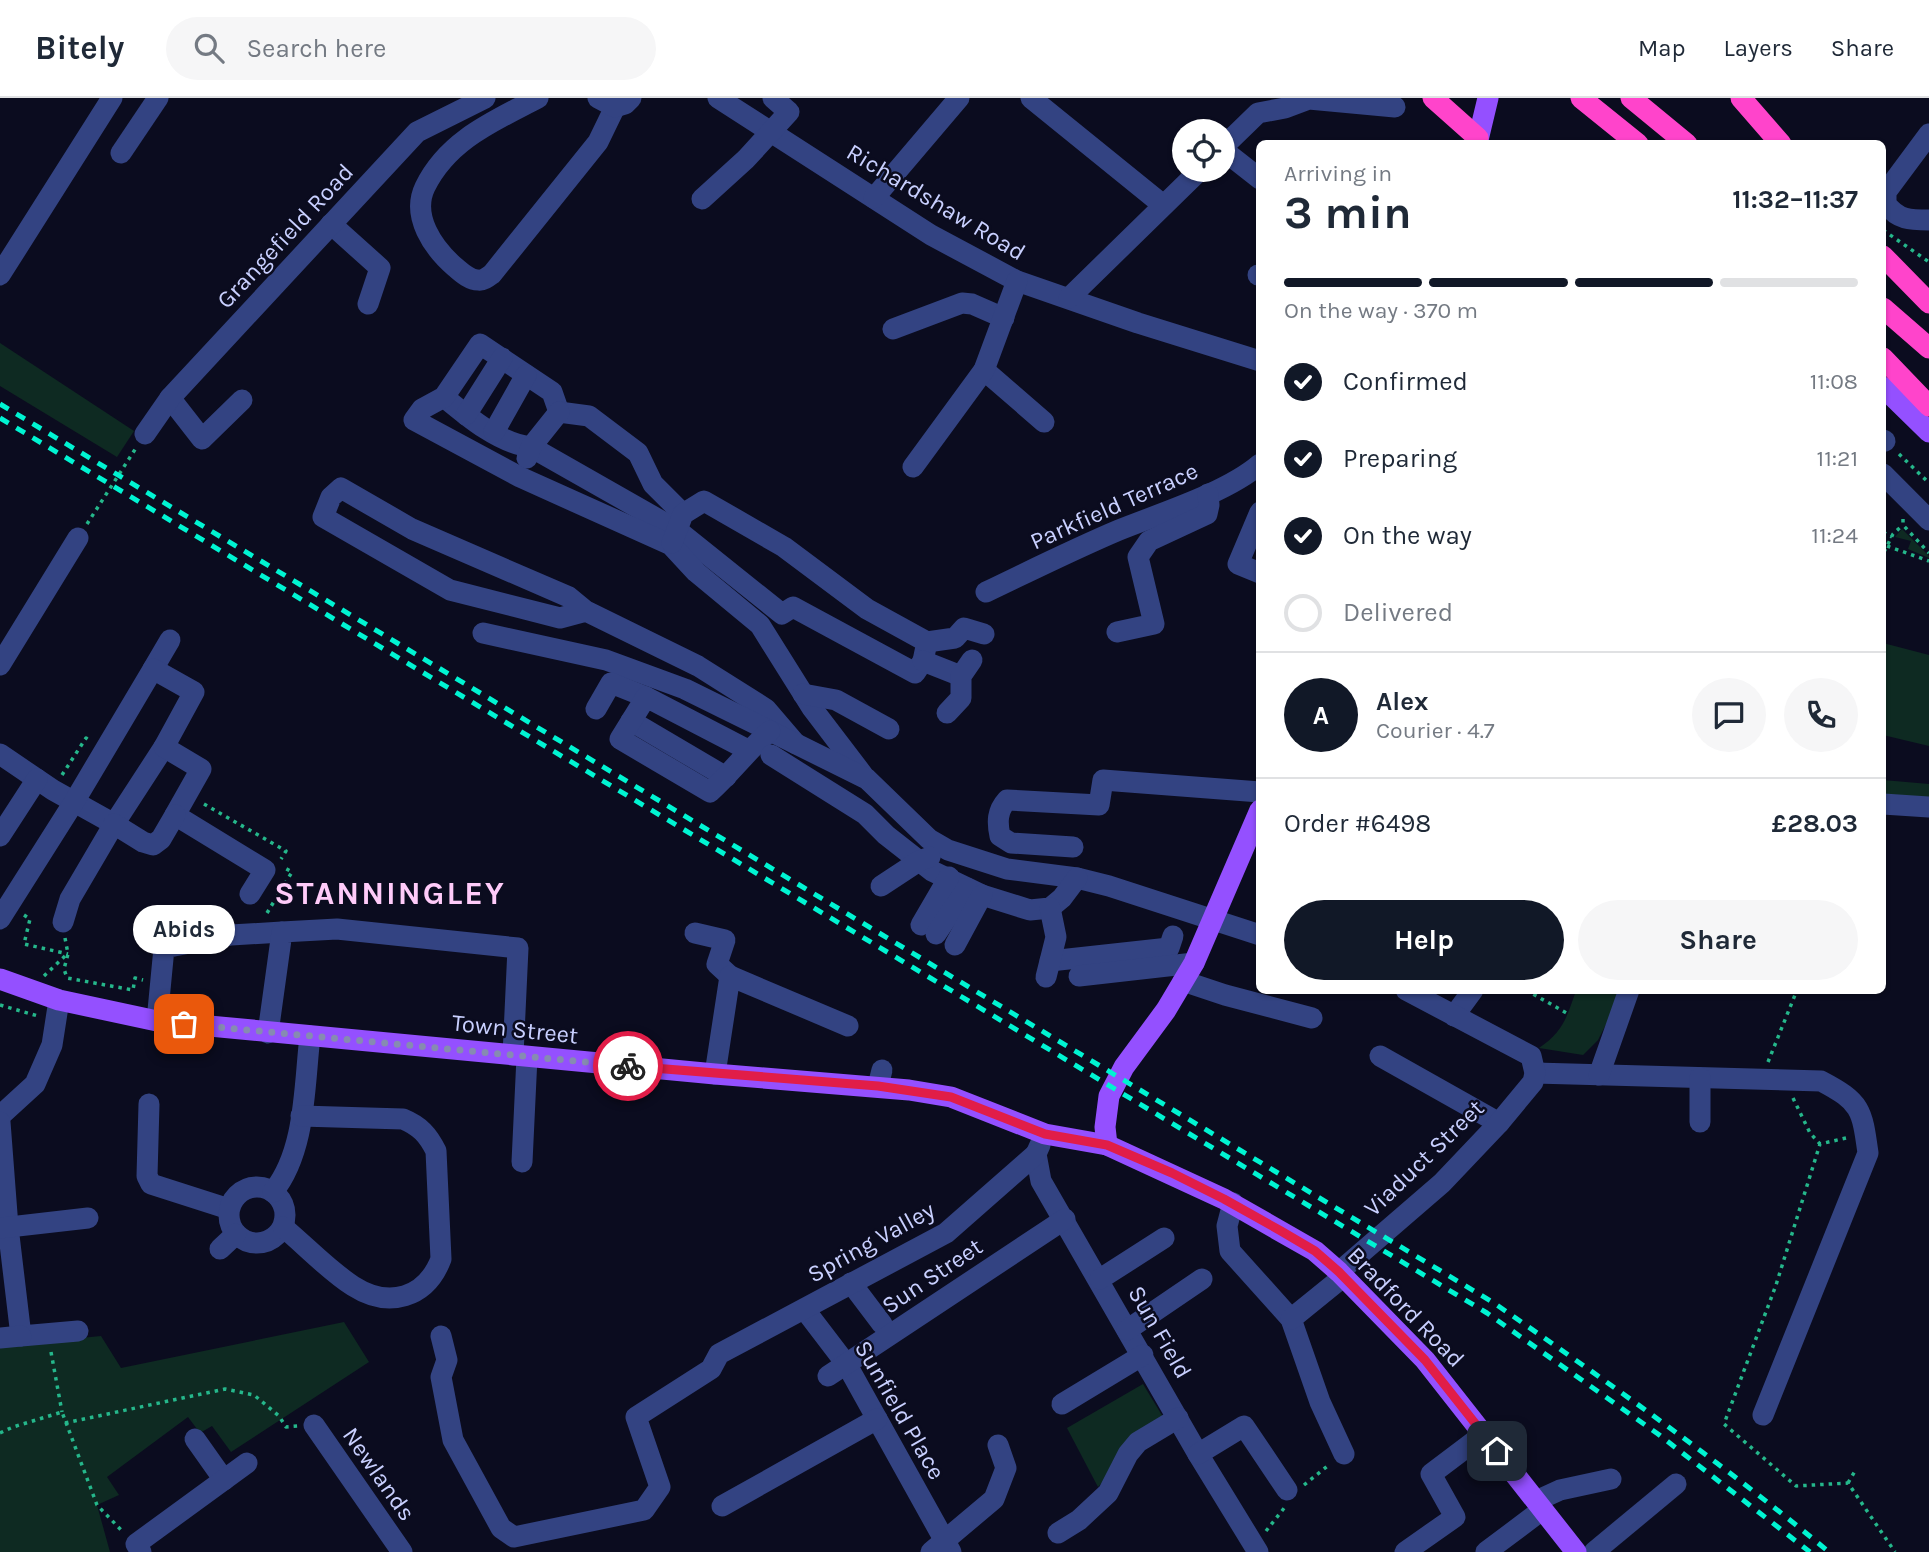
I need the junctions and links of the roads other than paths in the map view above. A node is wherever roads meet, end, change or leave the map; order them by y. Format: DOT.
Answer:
graph roads {
  1 [pos="112,98"];
  2 [pos="158,98"];
  3 [pos="485,98"];
  4 [pos="538,98"];
  5 [pos="718,98"];
  6 [pos="773,98"];
  7 [pos="959,98"];
  8 [pos="1031,98"];
  9 [pos="1433,98"];
  10 [pos="1488,98"];
  11 [pos="1581,98"];
  12 [pos="1631,98"];
  13 [pos="1741,98"];
  14 [pos="614,101"];
  15 [pos="795,105"];
  16 [pos="1395,107"];
  17 [pos="772,132"];
  18 [pos="1929,134"];
  19 [pos="1235,137"];
  20 [pos="1479,140"];
  21 [pos="1481,140"];
  22 [pos="1633,140"];
  23 [pos="1682,140"];
  24 [pos="1778,140"];
  25 [pos="121,153"];
  26 [pos="1235,159"];
  27 [pos="1256,176"];
  28 [pos="1187,182"];
  29 [pos="874,198"];
  30 [pos="702,199"];
  31 [pos="1163,205"];
  32 [pos="1929,220"];
  33 [pos="331,224"];
  34 [pos="1886,259"];
  35 [pos="0,275"];
  36 [pos="1017,281"];
  37 [pos="1069,298"];
  38 [pos="1929,303"];
  39 [pos="368,304"];
  40 [pos="1886,311"];
  41 [pos="1004,318"];
  42 [pos="893,329"];
  43 [pos="1929,348"];
  44 [pos="1886,350"];
  45 [pos="502,358"];
  46 [pos="1256,360"];
  47 [pos="1886,361"];
  48 [pos="984,370"];
  49 [pos="526,375"];
  50 [pos="1929,387"];
  51 [pos="1886,390"];
  52 [pos="444,397"];
  53 [pos="170,398"];
  54 [pos="242,400"];
  55 [pos="1929,406"];
  56 [pos="559,412"];
  57 [pos="466,415"];
  58 [pos="1044,422"];
  59 [pos="494,432"];
  60 [pos="1929,432"];
  61 [pos="145,434"];
  62 [pos="531,447"];
  63 [pos="1256,466"];
  64 [pos="913,467"];
  65 [pos="520,477"];
  66 [pos="1886,477"];
  67 [pos="1208,494"];
  68 [pos="1929,520"];
  69 [pos="1256,521"];
  70 [pos="412,529"];
  71 [pos="677,530"];
  72 [pos="78,538"];
  73 [pos="400,561"];
  74 [pos="1256,571"];
  75 [pos="986,592"];
  76 [pos="586,611"];
  77 [pos="782,614"];
  78 [pos="760,625"];
  79 [pos="1116,632"];
  80 [pos="483,633"];
  81 [pos="984,634"];
  82 [pos="170,640"];
  83 [pos="925,652"];
  84 [pos="0,665"];
  85 [pos="153,669"];
  86 [pos="803,694"];
  87 [pos="646,697"];
  88 [pos="596,709"];
  89 [pos="947,713"];
  90 [pos="889,729"];
  91 [pos="770,731"];
  92 [pos="796,744"];
  93 [pos="164,747"];
  94 [pos="748,750"];
  95 [pos="0,754"];
  96 [pos="771,755"];
  97 [pos="37,779"];
  98 [pos="867,779"];
  99 [pos="1256,792"];
  100 [pos="74,802"];
  101 [pos="1886,804"];
  102 [pos="1929,807"];
  103 [pos="175,815"];
  104 [pos="1256,819"];
  105 [pos="114,824"];
  106 [pos="0,836"];
  107 [pos="1073,847"];
  108 [pos="948,850"];
  109 [pos="919,861"];
  110 [pos="949,877"];
  111 [pos="1077,878"];
  112 [pos="881,886"];
  113 [pos="975,891"];
  114 [pos="250,894"];
  115 [pos="1050,908"];
  116 [pos="5,912"];
  117 [pos="1212,919"];
  118 [pos="63,922"];
  119 [pos="282,932"];
  120 [pos="695,933"];
  121 [pos="1256,934"];
  122 [pos="1173,936"];
  123 [pos="955,945"];
  124 [pos="1189,972"];
  125 [pos="730,976"];
  126 [pos="1079,976"];
  127 [pos="0,979"];
  128 [pos="1413,994"];
  129 [pos="1470,994"];
  130 [pos="1628,994"];
  131 [pos="59,1000"];
  132 [pos="1454,1016"];
  133 [pos="1312,1018"];
  134 [pos="157,1021"];
  135 [pos="848,1026"];
  136 [pos="268,1033"];
  137 [pos="310,1036"];
  138 [pos="520,1056"];
  139 [pos="1380,1056"];
  140 [pos="1535,1073"];
  141 [pos="715,1074"];
  142 [pos="1599,1075"];
  143 [pos="1700,1078"];
  144 [pos="149,1104"];
  145 [pos="0,1116"];
  146 [pos="301,1116"];
  147 [pos="0,1122"];
  148 [pos="1700,1122"];
  149 [pos="1499,1123"];
  150 [pos="1045,1134"];
  151 [pos="1107,1145"];
  152 [pos="1036,1154"];
  153 [pos="522,1162"];
  154 [pos="273,1192"];
  155 [pos="1233,1203"];
  156 [pos="229,1209"];
  157 [pos="88,1218"];
  158 [pos="1065,1219"];
  159 [pos="4,1227"];
  160 [pos="283,1227"];
  161 [pos="236,1234"];
  162 [pos="1164,1238"];
  163 [pos="220,1249"];
  164 [pos="1342,1274"];
  165 [pos="1100,1279"];
  166 [pos="1202,1279"];
  167 [pos="851,1283"];
  168 [pos="805,1310"];
  169 [pos="1291,1319"];
  170 [pos="882,1324"];
  171 [pos="1127,1329"];
  172 [pos="78,1331"];
  173 [pos="20,1336"];
  174 [pos="441,1336"];
  175 [pos="1143,1355"];
  176 [pos="847,1365"];
  177 [pos="828,1376"];
  178 [pos="1062,1404"];
  179 [pos="1763,1415"];
  180 [pos="1178,1418"];
  181 [pos="877,1419"];
  182 [pos="314,1425"];
  183 [pos="1484,1434"];
  184 [pos="195,1440"];
  185 [pos="998,1445"];
  186 [pos="1198,1454"];
  187 [pos="1343,1454"];
  188 [pos="247,1463"];
  189 [pos="1611,1479"];
  190 [pos="224,1480"];
  191 [pos="1676,1484"];
  192 [pos="1287,1490"];
  193 [pos="1539,1505"];
  194 [pos="722,1506"];
  195 [pos="1058,1533"];
  196 [pos="139,1548"];
  197 [pos="942,1548"];
  198 [pos="1251,1550"];
  199 [pos="402,1552"];
  200 [pos="1405,1552"];
  201 [pos="1486,1552"];
  202 [pos="1576,1552"];
  203 [pos="1594,1552"];
  1 -- 35 [label="street"];
  2 -- 25 [label="street"];
  3 -- 33 [label="street, Grangefield Road"];
  4 -- 14 [label="street"];
  5 -- 17 [label="street, Richardshaw Road"];
  6 -- 15 [label="street"];
  7 -- 29 [label="street"];
  8 -- 31 [label="street"];
  9 -- 20 [label="highway"];
  10 -- 21 [label="main road"];
  11 -- 22 [label="highway"];
  12 -- 23 [label="highway"];
  13 -- 24 [label="highway"];
  15 -- 17 [label="street"];
  16 -- 19 [label="street"];
  17 -- 29 [label="street, Richardshaw Road"];
  17 -- 30 [label="street"];
  18 -- 32 [label="street"];
  26 -- 27 [label="street"];
  28 -- 31 [label="street"];
  29 -- 36 [label="street, Richardshaw Road"];
  31 -- 37 [label="street"];
  33 -- 39 [label="street"];
  33 -- 53 [label="street, Grangefield Road"];
  34 -- 38 [label="highway"];
  36 -- 37 [label="street, Richardshaw Road"];
  36 -- 41 [label="street"];
  37 -- 46 [label="street, Richardshaw Road"];
  40 -- 43 [label="highway"];
  41 -- 42 [label="street"];
  41 -- 48 [label="street"];
  44 -- 50 [label="highway"];
  45 -- 49 [label="street"];
  45 -- 52 [label="street"];
  45 -- 57 [label="street"];
  47 -- 55 [label="highway"];
  48 -- 58 [label="street"];
  48 -- 64 [label="street"];
  49 -- 56 [label="street"];
  49 -- 59 [label="street"];
  51 -- 60 [label="main road"];
  52 -- 57 [label="street"];
  52 -- 65 [label="street"];
  53 -- 54 [label="street"];
  53 -- 61 [label="street, Grangefield Road"];
  56 -- 62 [label="street"];
  56 -- 71 [label="street"];
  57 -- 59 [label="street"];
  59 -- 62 [label="street"];
  62 -- 65 [label="street"];
  62 -- 71 [label="street"];
  63 -- 67 [label="street, Parkfield Terrace"];
  65 -- 71 [label="street"];
  66 -- 68 [label="street"];
  67 -- 75 [label="street, Parkfield Terrace"];
  67 -- 79 [label="street"];
  69 -- 74 [label="street"];
  70 -- 73 [label="street"];
  70 -- 73 [label="street"];
  70 -- 76 [label="street"];
  71 -- 77 [label="street"];
  71 -- 78 [label="street"];
  71 -- 83 [label="street"];
  72 -- 84 [label="street"];
  73 -- 76 [label="street"];
  76 -- 92 [label="street"];
  77 -- 78 [label="street"];
  77 -- 83 [label="street"];
  78 -- 86 [label="street"];
  80 -- 91 [label="street"];
  81 -- 83 [label="street"];
  82 -- 85 [label="street"];
  83 -- 89 [label="street"];
  85 -- 93 [label="street"];
  85 -- 100 [label="street"];
  86 -- 90 [label="street"];
  86 -- 98 [label="street"];
  87 -- 88 [label="street"];
  87 -- 94 [label="street"];
  87 -- 94 [label="street"];
  91 -- 92 [label="street"];
  91 -- 94 [label="street"];
  92 -- 98 [label="street"];
  93 -- 103 [label="street"];
  93 -- 105 [label="street"];
  95 -- 97 [label="street"];
  96 -- 109 [label="street"];
  97 -- 100 [label="street"];
  97 -- 106 [label="street"];
  98 -- 108 [label="street"];
  99 -- 107 [label="street"];
  100 -- 105 [label="street"];
  100 -- 116 [label="street"];
  101 -- 102 [label="street"];
  103 -- 105 [label="street"];
  103 -- 114 [label="street"];
  104 -- 117 [label="main road"];
  105 -- 118 [label="street"];
  108 -- 109 [label="street"];
  108 -- 111 [label="street"];
  109 -- 110 [label="street"];
  109 -- 112 [label="street"];
  110 -- 113 [label="street"];
  110 -- 113 [label="street"];
  111 -- 115 [label="street"];
  111 -- 117 [label="street"];
  113 -- 115 [label="street"];
  113 -- 123 [label="street"];
  115 -- 122 [label="street"];
  117 -- 121 [label="street"];
  117 -- 124 [label="main road"];
  119 -- 134 [label="street"];
  119 -- 136 [label="street"];
  119 -- 138 [label="street"];
  120 -- 125 [label="street"];
  124 -- 126 [label="street"];
  124 -- 133 [label="street"];
  124 -- 151 [label="main road"];
  125 -- 135 [label="street"];
  125 -- 141 [label="street"];
  127 -- 131 [label="main road, Town Street"];
  128 -- 132 [label="street"];
  129 -- 132 [label="street"];
  130 -- 142 [label="street"];
  131 -- 134 [label="main road, Town Street"];
  131 -- 145 [label="street"];
  132 -- 140 [label="street"];
  134 -- 136 [label="main road, Town Street"];
  136 -- 137 [label="main road, Town Street"];
  137 -- 138 [label="main road, Town Street"];
  137 -- 146 [label="street"];
  138 -- 141 [label="main road, Town Street"];
  138 -- 153 [label="street"];
  139 -- 149 [label="street"];
  140 -- 142 [label="street"];
  140 -- 149 [label="street, Viaduct Street"];
  141 -- 150 [label="main road, Town Street"];
  142 -- 143 [label="street"];
  143 -- 148 [label="street"];
  143 -- 179 [label="street"];
  144 -- 156 [label="street"];
  146 -- 154 [label="street"];
  146 -- 160 [label="street"];
  147 -- 159 [label="street"];
  149 -- 164 [label="street, Viaduct Street"];
  150 -- 151 [label="main road, Town Street"];
  150 -- 152 [label="street"];
  151 -- 155 [label="main road, Bradford Road"];
  152 -- 158 [label="street, Sun Field"];
  152 -- 167 [label="street, Spring Valley"];
  154 -- 156 [label="street"];
  154 -- 160 [label="street"];
  155 -- 164 [label="main road, Bradford Road"];
  155 -- 169 [label="street"];
  156 -- 161 [label="street"];
  157 -- 159 [label="street"];
  158 -- 165 [label="street, Sun Field"];
  158 -- 176 [label="street, Sun Street"];
  159 -- 173 [label="street"];
  160 -- 161 [label="street"];
  161 -- 163 [label="street"];
  162 -- 165 [label="street"];
  164 -- 169 [label="street, Viaduct Street"];
  164 -- 183 [label="main road, Bradford Road"];
  165 -- 171 [label="street, Sun Field"];
  166 -- 171 [label="street"];
  167 -- 168 [label="street, Spring Valley"];
  167 -- 170 [label="street"];
  168 -- 174 [label="street, Spring Valley"];
  168 -- 176 [label="street, Sunfield Place"];
  169 -- 187 [label="street"];
  171 -- 175 [label="street, Sun Field"];
  172 -- 173 [label="street"];
  175 -- 178 [label="street"];
  175 -- 180 [label="street, Sun Field"];
  176 -- 177 [label="street, Sun Street"];
  176 -- 181 [label="street, Sunfield Place"];
  180 -- 186 [label="street, Sun Field"];
  180 -- 195 [label="street"];
  181 -- 194 [label="street"];
  181 -- 197 [label="street, Sunfield Place"];
  182 -- 199 [label="street, Newlands"];
  183 -- 193 [label="main road, Bradford Road"];
  183 -- 200 [label="street"];
  184 -- 190 [label="street"];
  185 -- 197 [label="street, Sunfield Place"];
  186 -- 192 [label="street"];
  186 -- 198 [label="street, Sun Field"];
  188 -- 190 [label="street"];
  189 -- 193 [label="street"];
  190 -- 196 [label="street"];
  191 -- 203 [label="street"];
  193 -- 201 [label="street"];
  193 -- 202 [label="main road, Bradford Road"];
}
